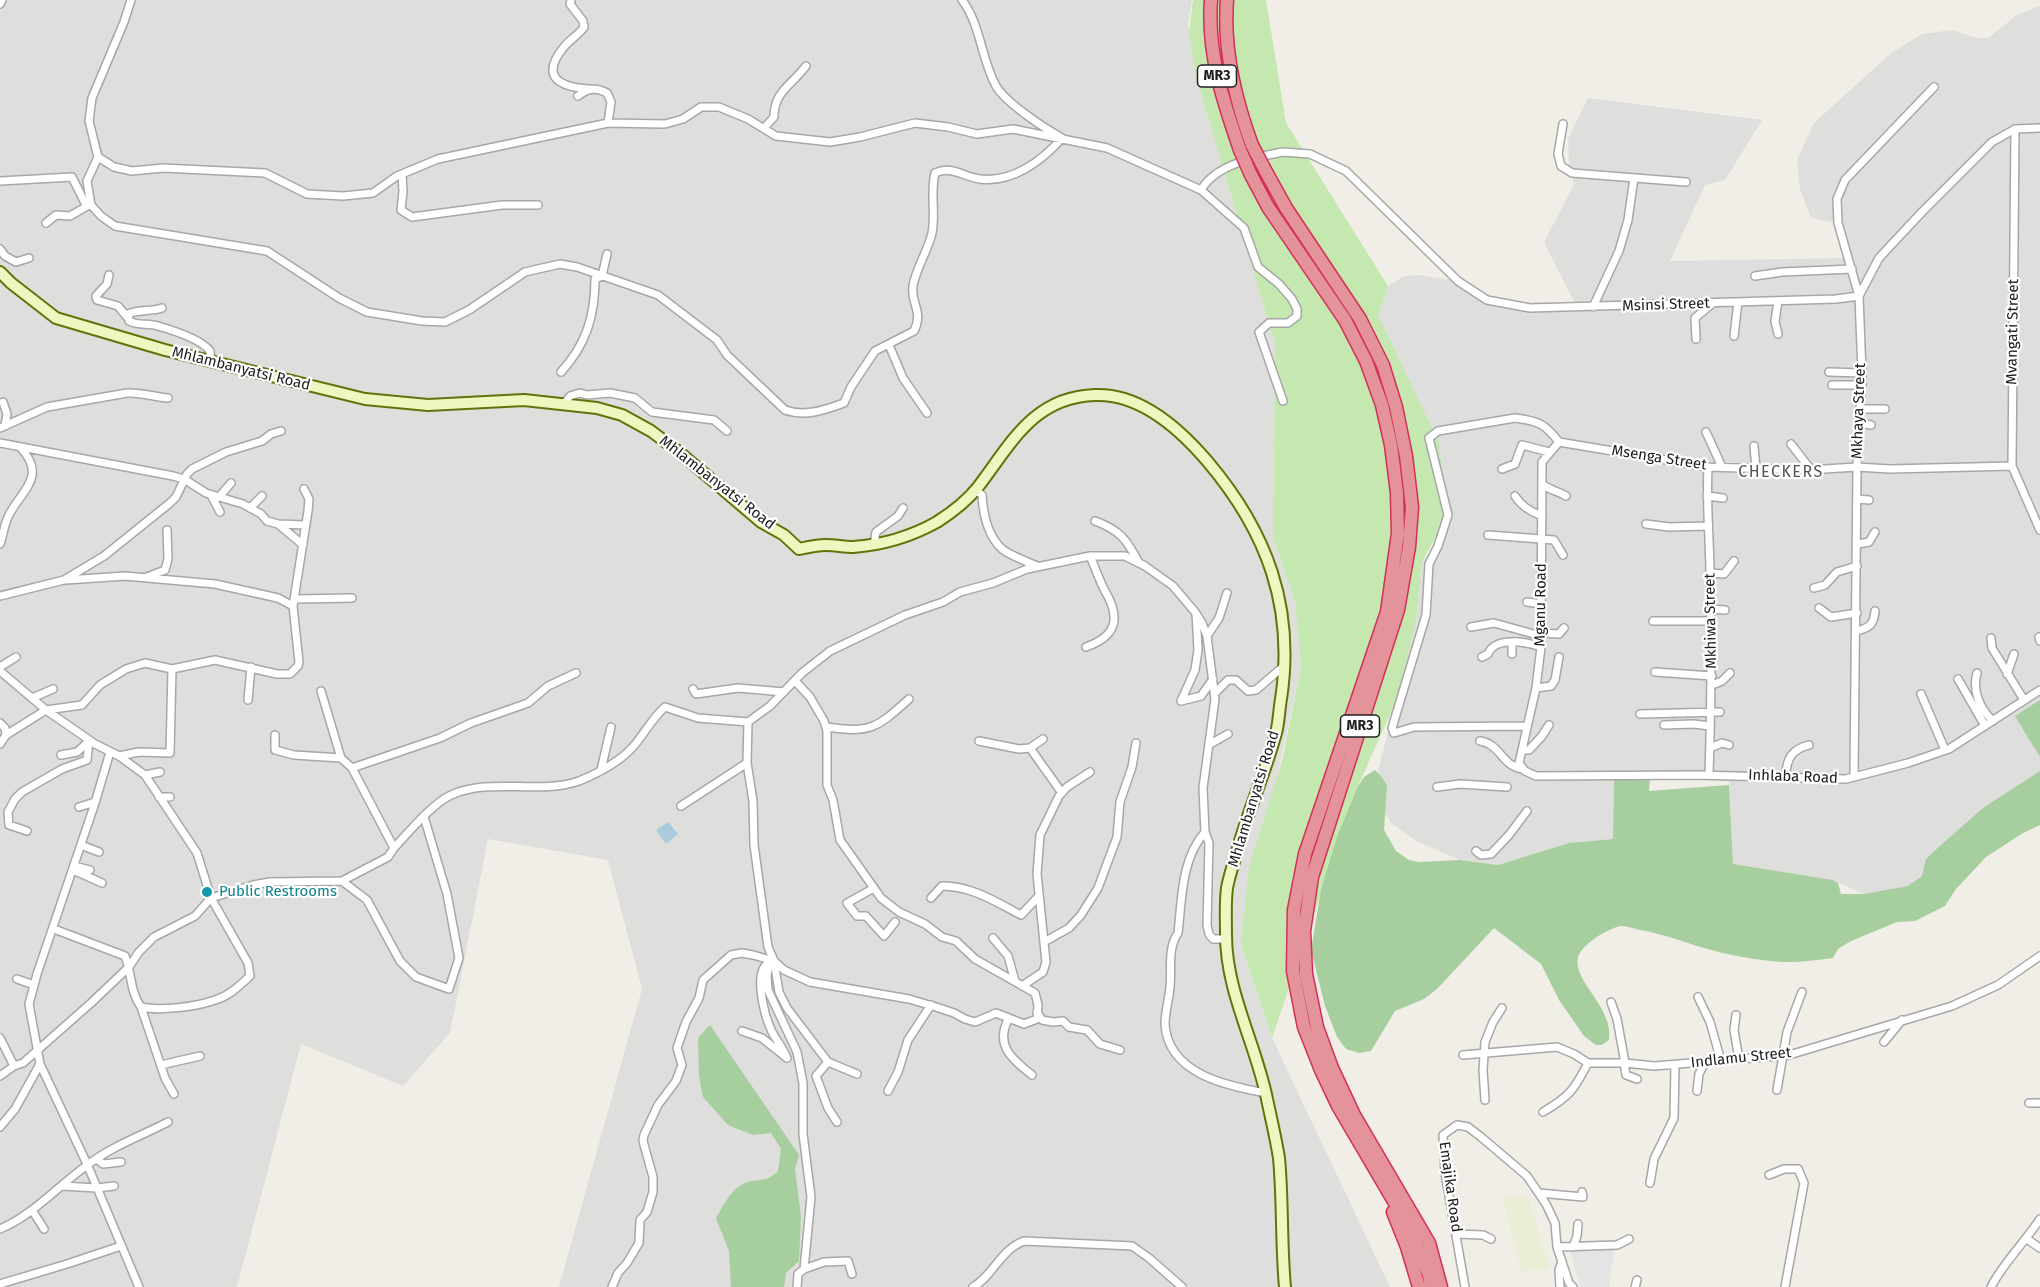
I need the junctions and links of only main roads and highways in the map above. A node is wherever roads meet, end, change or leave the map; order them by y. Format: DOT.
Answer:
graph roads {
  1 [pos="1211,0"];
  2 [pos="1227,0"];
  3 [pos="1246,148"];
  4 [pos="0,272"];
  5 [pos="1366,1155"];
  6 [pos="1429,1243"];
  7 [pos="1285,1287"];
  8 [pos="1419,1287"];
  9 [pos="1431,1287"];
  10 [pos="1442,1287"];
  11 [pos="1448,1287"];
  1 -- 3 [label="highway, MR3"];
  2 -- 3 [label="highway, MR3"];
  3 -- 5 [label="highway, MR3, bridge"];
  3 -- 6 [label="highway, MR3, bridge"];
  4 -- 7 [label="main road, Mhlambanyatsi Road"];
  5 -- 8 [label="highway"];
  5 -- 9 [label="highway, MR3"];
  6 -- 10 [label="highway, MR3"];
  6 -- 11 [label="highway"];
}
